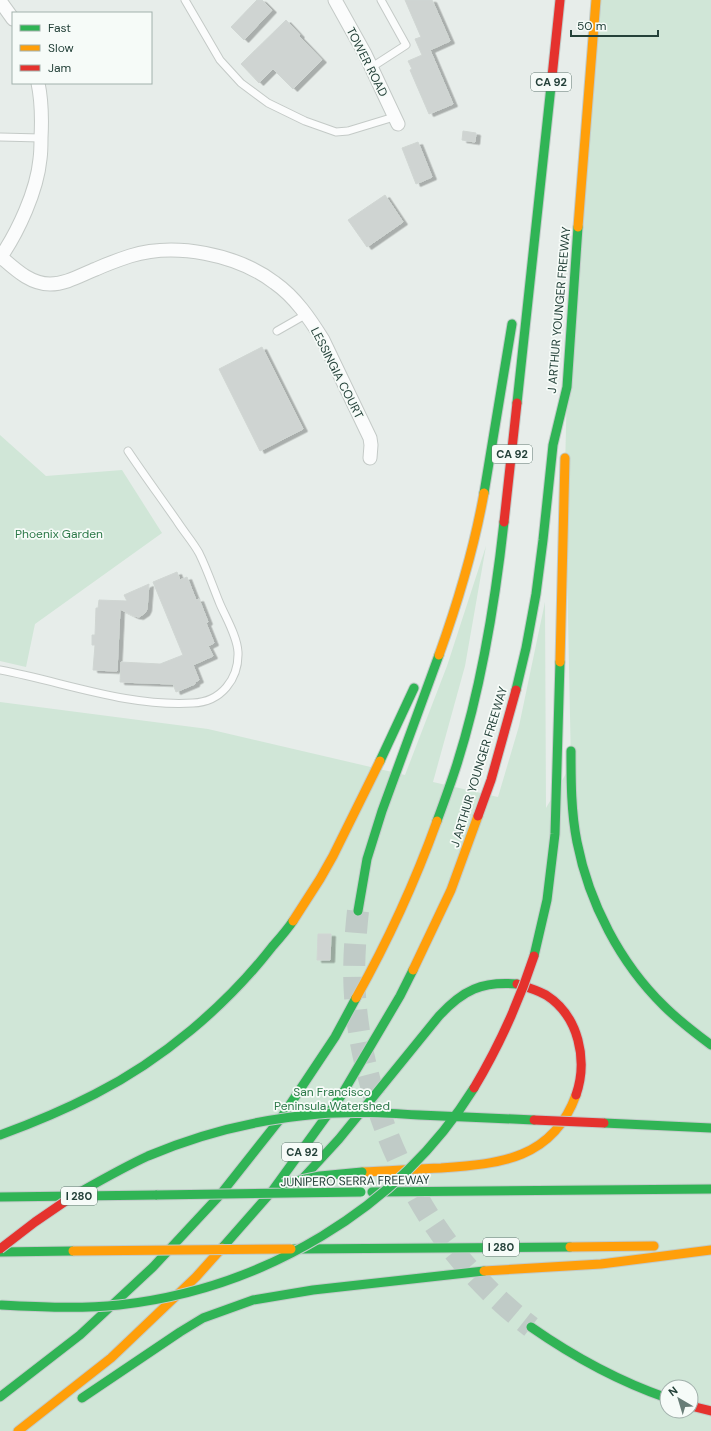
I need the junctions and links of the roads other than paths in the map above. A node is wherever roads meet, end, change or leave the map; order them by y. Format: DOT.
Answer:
graph roads {
  1 [pos="185,0"];
  2 [pos="381,0"];
  3 [pos="560,0"];
  4 [pos="596,0"];
  5 [pos="0,1"];
  6 [pos="338,1"];
  7 [pos="12,18"];
  8 [pos="372,67"];
  9 [pos="38,84"];
  10 [pos="396,121"];
  11 [pos="0,137"];
  12 [pos="41,138"];
  13 [pos="542,164"];
  14 [pos="527,219"];
  15 [pos="0,257"];
  16 [pos="305,315"];
  17 [pos="513,318"];
  18 [pos="278,331"];
  19 [pos="567,385"];
  20 [pos="566,430"];
  21 [pos="566,446"];
  22 [pos="128,451"];
  23 [pos="370,458"];
  24 [pos="563,570"];
  25 [pos="466,574"];
  26 [pos="431,650"];
  27 [pos="0,670"];
  28 [pos="418,677"];
  29 [pos="569,680"];
  30 [pos="570,742"];
  31 [pos="358,911"];
  32 [pos="711,1044"];
  33 [pos="711,1128"];
  34 [pos="0,1135"];
  35 [pos="711,1189"];
  36 [pos="242,1194"];
  37 [pos="0,1197"];
  38 [pos="283,1200"];
  39 [pos="244,1241"];
  40 [pos="660,1246"];
  41 [pos="674,1246"];
  42 [pos="711,1246"];
  43 [pos="711,1250"];
  44 [pos="0,1251"];
  45 [pos="199,1275"];
  46 [pos="1,1305"];
  47 [pos="531,1327"];
  48 [pos="659,1395"];
  49 [pos="0,1397"];
  50 [pos="74,1404"];
  51 [pos="699,1408"];
  52 [pos="711,1411"];
  53 [pos="44,1422"];
  54 [pos="18,1431"];
  55 [pos="29,1431"];
  1 -- 10 [label="lane"];
  2 -- 8 [label="lane"];
  3 -- 13 [label="highway, J ARTHUR YOUNGER FREEWAY / CA 92"];
  4 -- 19 [label="highway, J ARTHUR YOUNGER FREEWAY / CA 92"];
  5 -- 7 [label="street"];
  6 -- 8 [label="street, TOWER ROAD"];
  8 -- 10 [label="street, TOWER ROAD"];
  9 -- 12 [label="street"];
  11 -- 12 [label="lane"];
  12 -- 15 [label="street"];
  13 -- 14 [label="highway"];
  13 -- 49 [label="highway, J ARTHUR YOUNGER FREEWAY / CA 92"];
  15 -- 16 [label="street, LESSINGIA COURT"];
  16 -- 18 [label="lane"];
  16 -- 23 [label="street, LESSINGIA COURT"];
  17 -- 25 [label="highway"];
  19 -- 20 [label="highway"];
  19 -- 45 [label="highway, J ARTHUR YOUNGER FREEWAY / CA 92"];
  21 -- 24 [label="highway"];
  22 -- 27 [label="lane"];
  24 -- 29 [label="highway"];
  24 -- 46 [label="highway, bridge"];
  25 -- 26 [label="highway"];
  25 -- 31 [label="highway"];
  28 -- 34 [label="highway"];
  30 -- 32 [label="highway"];
  33 -- 44 [label="highway, bridge"];
  35 -- 36 [label="highway, JUNIPERO SERRA FREEWAY / I 280, bridge"];
  36 -- 37 [label="highway, JUNIPERO SERRA FREEWAY / I 280, bridge"];
  36 -- 38 [label="highway, bridge"];
  39 -- 45 [label="highway"];
  40 -- 44 [label="highway, I 280, bridge"];
  41 -- 42 [label="highway"];
  43 -- 50 [label="highway"];
  45 -- 54 [label="highway, J ARTHUR YOUNGER FREEWAY / CA 92"];
  47 -- 48 [label="highway"];
  51 -- 52 [label="highway"];
  53 -- 55 [label="highway"];
}
